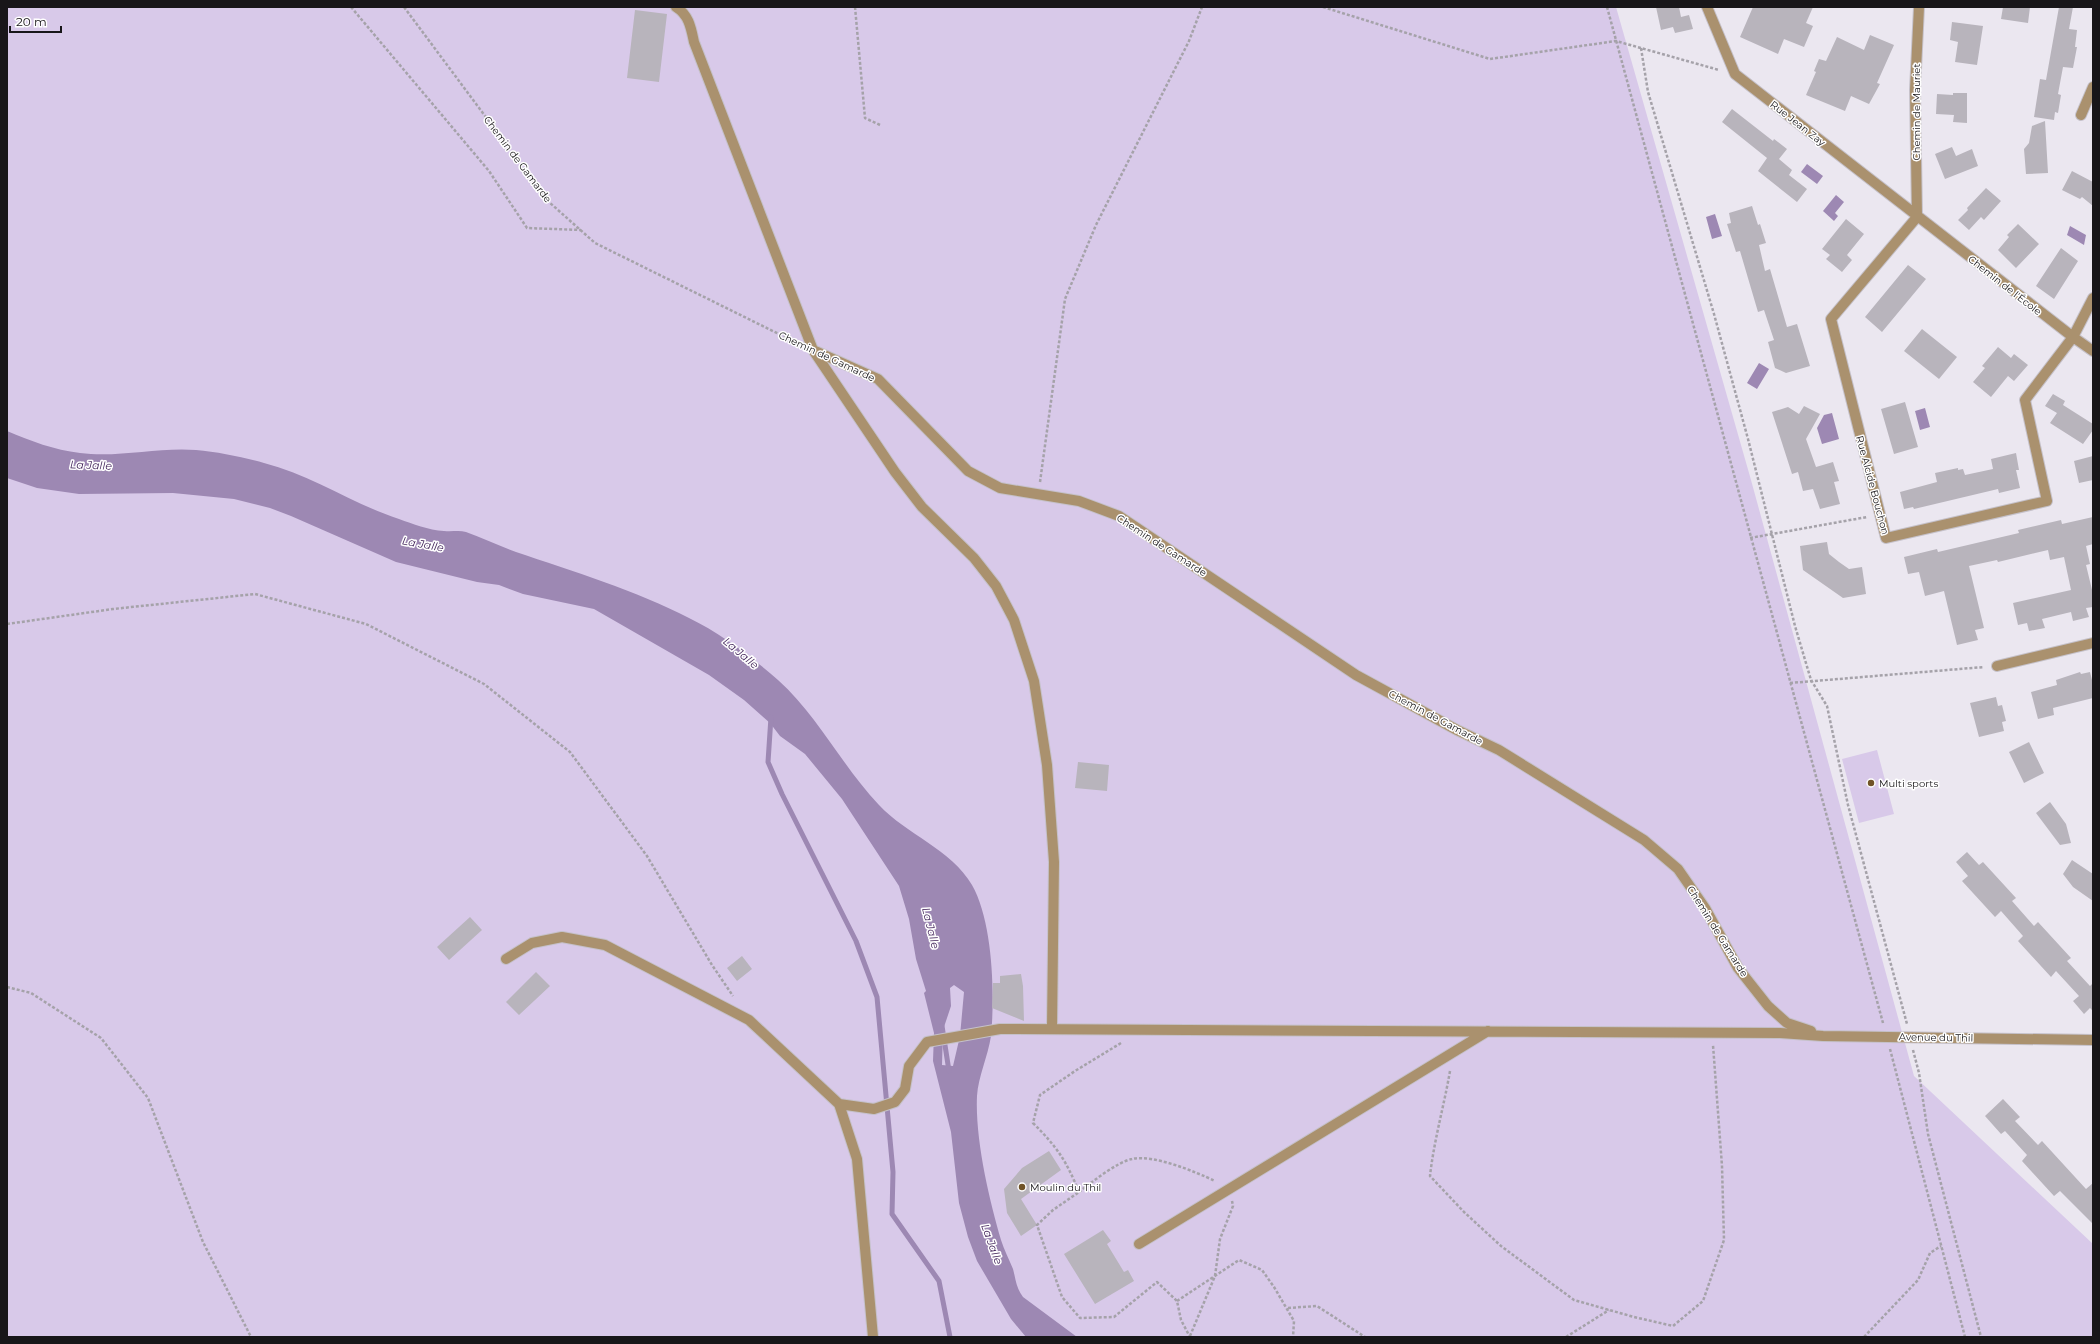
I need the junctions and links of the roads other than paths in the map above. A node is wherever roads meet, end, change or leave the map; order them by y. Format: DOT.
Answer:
graph roads {
  1 [pos="676,7"];
  2 [pos="1707,7"];
  3 [pos="1919,7"];
  4 [pos="2093,87"];
  5 [pos="2081,115"];
  6 [pos="1918,217"];
  7 [pos="2093,298"];
  8 [pos="2073,337"];
  9 [pos="813,350"];
  10 [pos="2093,351"];
  11 [pos="2093,643"];
  12 [pos="1997,666"];
  13 [pos="506,959"];
  14 [pos="1052,1028"];
  15 [pos="1488,1031"];
  16 [pos="1823,1036"];
  17 [pos="2093,1040"];
  18 [pos="839,1104"];
  19 [pos="1139,1244"];
  20 [pos="873,1337"];
  1 -- 9 [label="street"];
  2 -- 6 [label="street, Rue Jean Zay"];
  3 -- 6 [label="street, Chemin de Mauriet"];
  4 -- 5 [label="street"];
  6 -- 8 [label="street, Chemin de l'École"];
  6 -- 8 [label="street, Rue Alcide Bouchon"];
  7 -- 8 [label="street"];
  8 -- 10 [label="street, Chemin de l'École"];
  9 -- 14 [label="street"];
  9 -- 16 [label="street, Chemin de Gamarde"];
  11 -- 12 [label="street"];
  13 -- 18 [label="street"];
  14 -- 15 [label="street, Avenue du Thil"];
  14 -- 18 [label="street, Avenue du Thil"];
  15 -- 16 [label="street, Avenue du Thil"];
  15 -- 19 [label="street"];
  16 -- 17 [label="street, Avenue du Thil"];
  18 -- 20 [label="street"];
}
